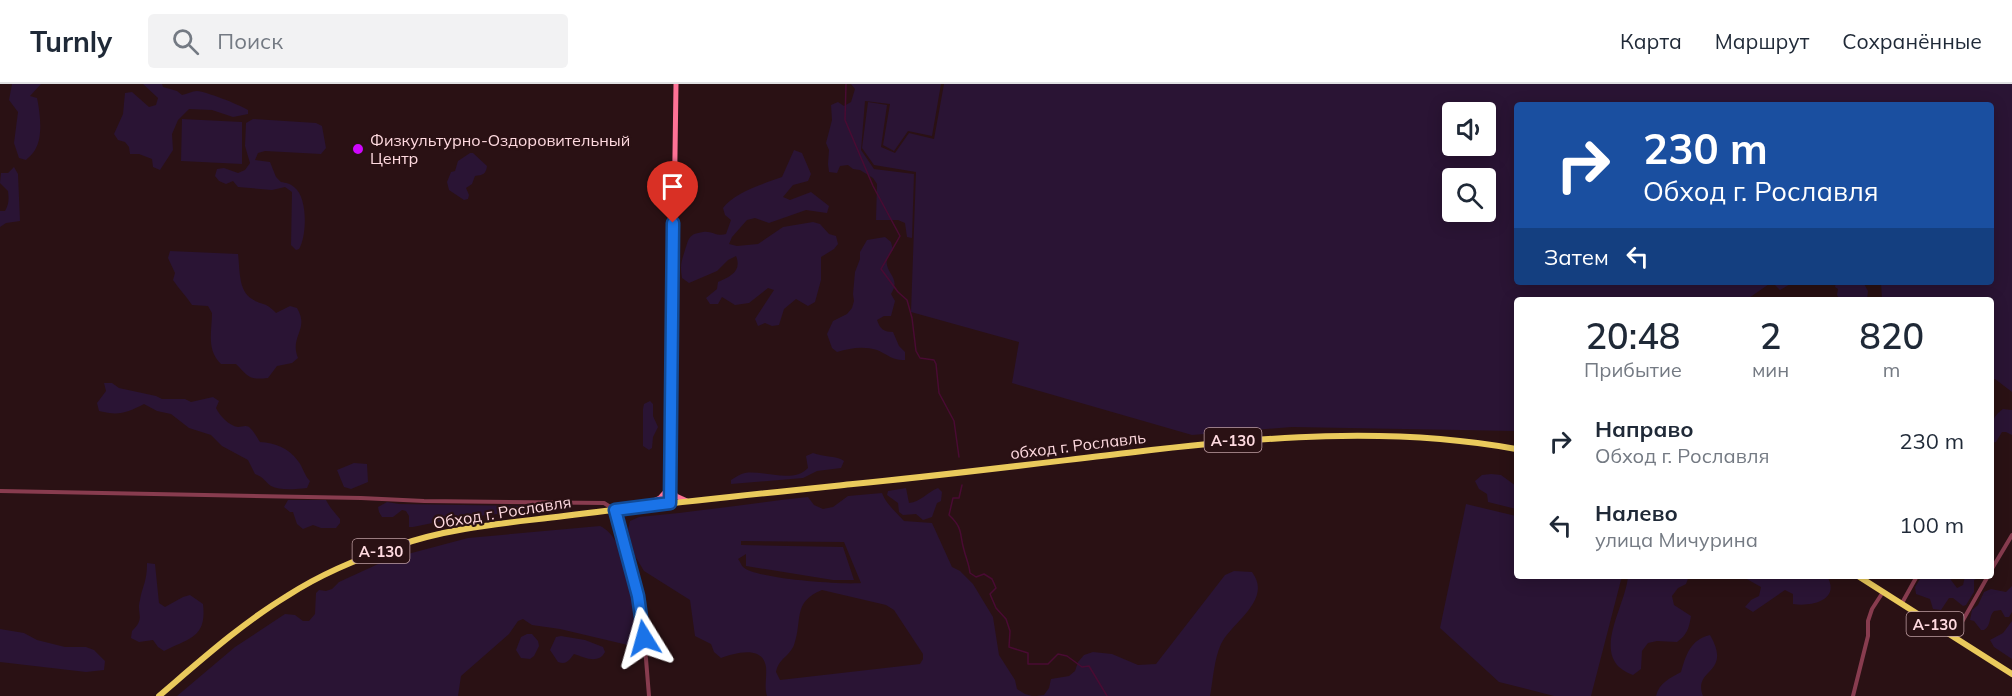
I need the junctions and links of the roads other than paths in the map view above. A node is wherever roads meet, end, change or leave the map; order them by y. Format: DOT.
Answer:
graph roads {
  1 [pos="676,84"];
  2 [pos="1514,449"];
  3 [pos="670,485"];
  4 [pos="0,491"];
  5 [pos="687,501"];
  6 [pos="670,503"];
  7 [pos="644,506"];
  8 [pos="615,510"];
  9 [pos="2012,535"];
  10 [pos="1994,566"];
  11 [pos="1863,579"];
  12 [pos="1915,579"];
  13 [pos="1986,579"];
  14 [pos="1883,591"];
  15 [pos="1902,603"];
  16 [pos="1953,636"];
  17 [pos="2012,674"];
  18 [pos="159,696"];
  19 [pos="649,696"];
  20 [pos="1853,696"];
  1 -- 3 [label="main road"];
  2 -- 5 [label="highway, обход г. Рославль / А-130"];
  3 -- 5 [label="main road"];
  3 -- 6 [label="main road"];
  3 -- 7 [label="main road"];
  4 -- 8 [label="street"];
  5 -- 6 [label="highway, обход г. Рославль / А-130"];
  6 -- 7 [label="highway, обход г. Рославль / А-130"];
  7 -- 8 [label="highway, Обход г. Рославля / А-130"];
  8 -- 18 [label="highway, Обход г. Рославля / А-130"];
  8 -- 19 [label="street"];
  9 -- 10 [label="street"];
  11 -- 14 [label="highway, А-130"];
  12 -- 15 [label="street"];
  13 -- 16 [label="street"];
  14 -- 15 [label="highway, А-130"];
  14 -- 20 [label="street"];
  15 -- 16 [label="highway, А-130"];
  16 -- 17 [label="highway, А-130"];
}
